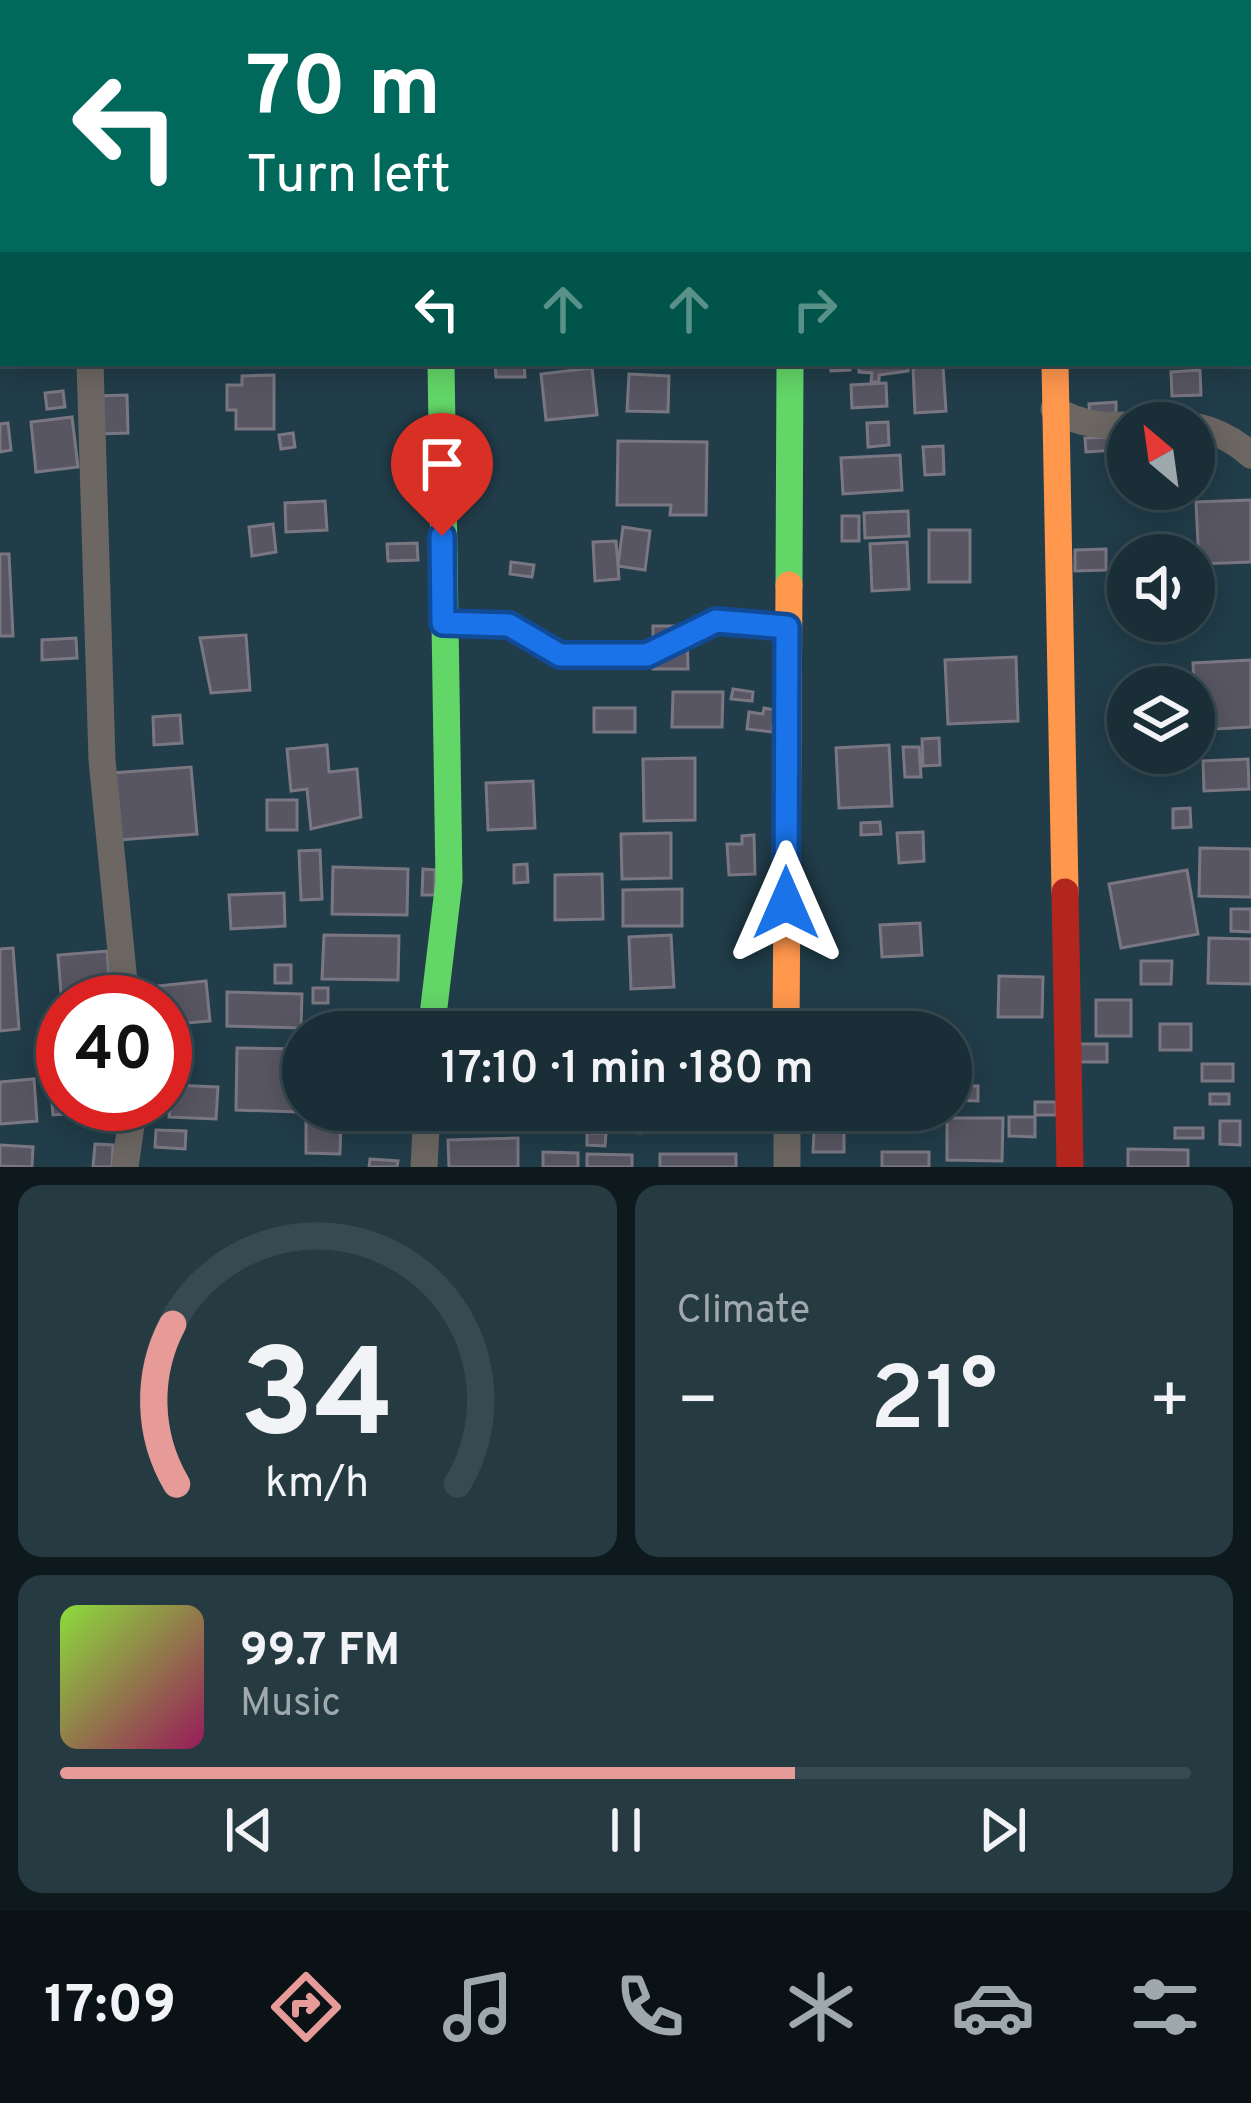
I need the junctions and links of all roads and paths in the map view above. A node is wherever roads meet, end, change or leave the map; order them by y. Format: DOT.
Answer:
graph roads {
  1 [pos="90,366"];
  2 [pos="441,366"];
  3 [pos="790,366"];
  4 [pos="1054,366"];
  5 [pos="1054,409"];
  6 [pos="1251,455"];
  7 [pos="443,623"];
  8 [pos="787,627"];
  9 [pos="123,975"];
  10 [pos="434,1011"];
  11 [pos="787,1011"];
  12 [pos="130,1131"];
  13 [pos="426,1131"];
  14 [pos="787,1131"];
  15 [pos="125,1167"];
  16 [pos="424,1167"];
  17 [pos="787,1167"];
  18 [pos="1070,1167"];
  1 -- 9 [label="street"];
  2 -- 7 [label="street"];
  3 -- 8 [label="street"];
  4 -- 5 [label="street"];
  5 -- 6 [label="street"];
  5 -- 18 [label="street"];
  7 -- 8 [label="street"];
  7 -- 10 [label="street"];
  8 -- 11 [label="street"];
  12 -- 15 [label="street"];
  13 -- 16 [label="street"];
  14 -- 17 [label="street"];
}
